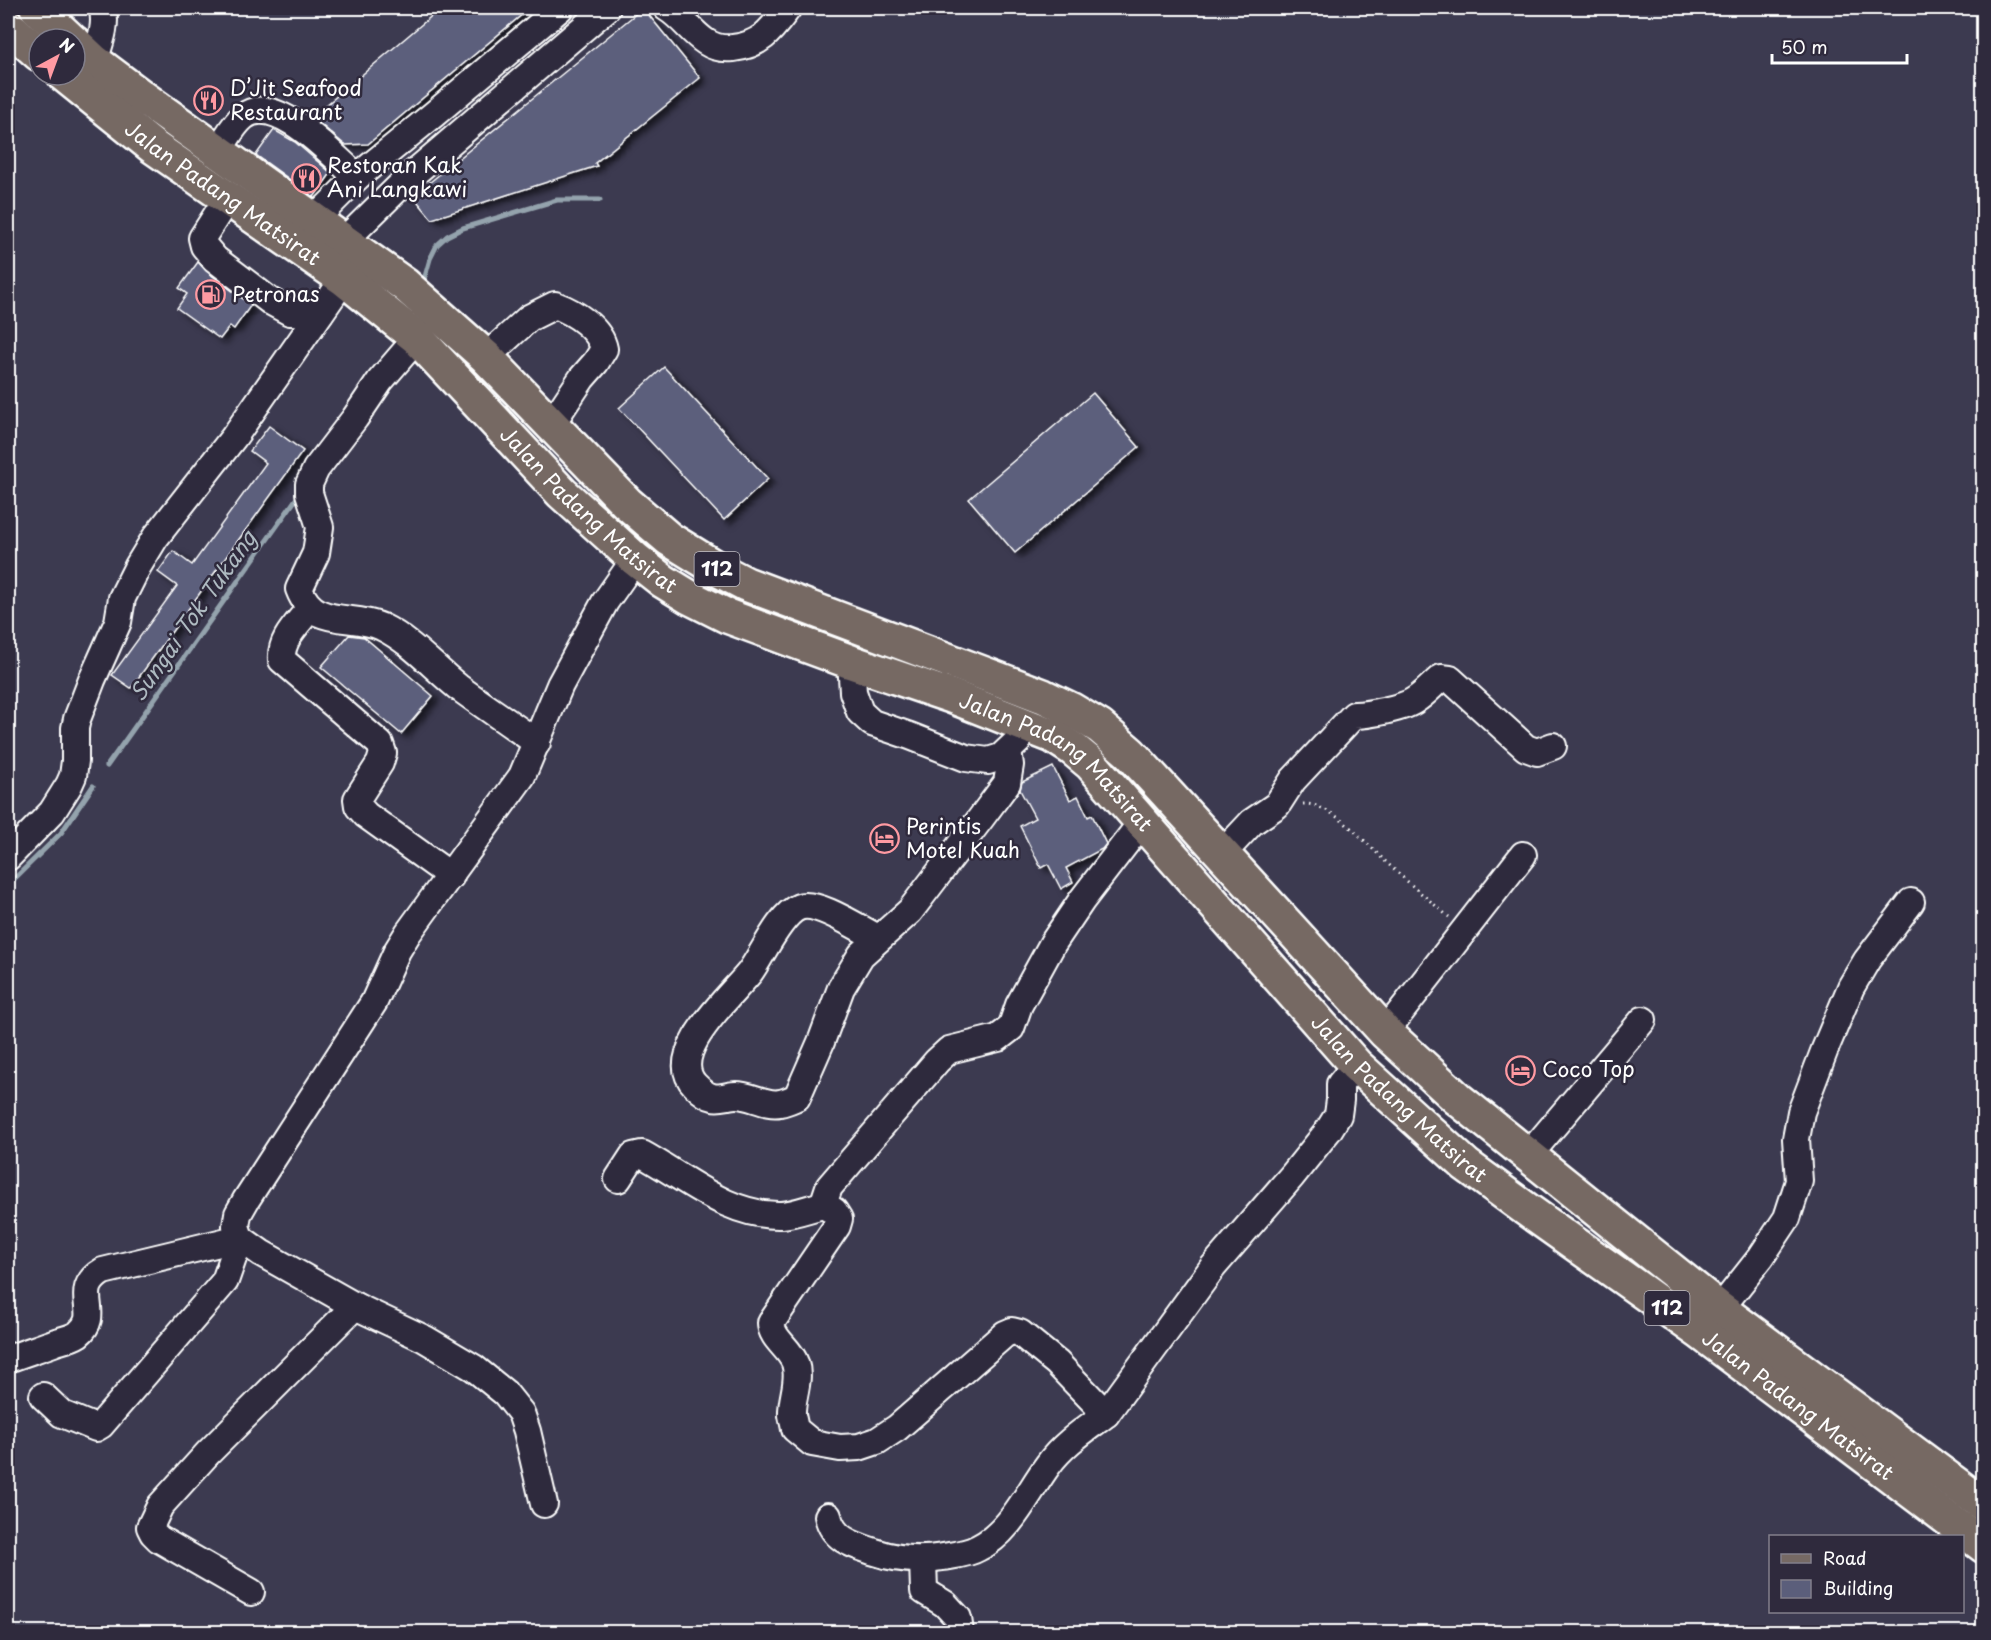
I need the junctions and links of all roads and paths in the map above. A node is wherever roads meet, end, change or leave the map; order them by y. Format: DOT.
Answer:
graph roads {
  1 [pos="37,8"];
  2 [pos="102,8"];
  3 [pos="560,8"];
  4 [pos="607,8"];
  5 [pos="667,8"];
  6 [pos="788,8"];
  7 [pos="8,26"];
  8 [pos="57,27"];
  9 [pos="27,43"];
  10 [pos="87,50"];
  11 [pos="87,54"];
  12 [pos="79,87"];
  13 [pos="218,150"];
  14 [pos="357,177"];
  15 [pos="227,199"];
  16 [pos="314,220"];
  17 [pos="344,241"];
  18 [pos="344,279"];
  19 [pos="320,313"];
  20 [pos="417,338"];
  21 [pos="486,357"];
  22 [pos="550,426"];
  23 [pos="635,559"];
  24 [pos="310,608"];
  25 [pos="851,662"];
  26 [pos="1031,728"];
  27 [pos="537,743"];
  28 [pos="1552,747"];
  29 [pos="1008,751"];
  30 [pos="1277,805"];
  31 [pos="1142,822"];
  32 [pos="1222,854"];
  33 [pos="1523,855"];
  34 [pos="8,857"];
  35 [pos="451,876"];
  36 [pos="1911,902"];
  37 [pos="1464,930"];
  38 [pos="878,938"];
  39 [pos="1643,1020"];
  40 [pos="1385,1032"];
  41 [pos="1356,1065"];
  42 [pos="1528,1156"];
  43 [pos="618,1179"];
  44 [pos="823,1205"];
  45 [pos="240,1238"];
  46 [pos="355,1305"];
  47 [pos="1720,1309"];
  48 [pos="8,1359"];
  49 [pos="43,1396"];
  50 [pos="1106,1414"];
  51 [pos="544,1504"];
  52 [pos="1983,1505"];
  53 [pos="828,1516"];
  54 [pos="1983,1546"];
  55 [pos="923,1560"];
  56 [pos="251,1592"];
  57 [pos="960,1632"];
  1 -- 8 [label="main road"];
  2 -- 10 [label="street"];
  3 -- 14 [label="street"];
  4 -- 17 [label="street"];
  5 -- 6 [label="street"];
  7 -- 9 [label="main road"];
  11 -- 13 [label="main road, Jalan Padang Matsirat / 112"];
  12 -- 15 [label="main road, Jalan Padang Matsirat / 112"];
  13 -- 14 [label="street"];
  13 -- 16 [label="main road, Jalan Padang Matsirat / 112"];
  14 -- 16 [label="street"];
  15 -- 18 [label="main road, Jalan Padang Matsirat / 112"];
  15 -- 19 [label="street"];
  16 -- 17 [label="main road, Jalan Padang Matsirat / 112"];
  17 -- 21 [label="main road, Jalan Padang Matsirat / 112"];
  18 -- 19 [label="street"];
  18 -- 20 [label="main road, Jalan Padang Matsirat / 112"];
  19 -- 34 [label="street"];
  20 -- 23 [label="main road, Jalan Padang Matsirat / 112"];
  20 -- 24 [label="street"];
  21 -- 22 [label="main road, Jalan Padang Matsirat / 112"];
  21 -- 22 [label="street"];
  22 -- 32 [label="main road, Jalan Padang Matsirat / 112"];
  23 -- 25 [label="main road, Jalan Padang Matsirat / 112"];
  23 -- 27 [label="street"];
  24 -- 27 [label="street"];
  24 -- 35 [label="street"];
  25 -- 26 [label="main road, Jalan Padang Matsirat / 112"];
  25 -- 29 [label="street"];
  26 -- 29 [label="street"];
  26 -- 31 [label="main road, Jalan Padang Matsirat / 112"];
  27 -- 35 [label="street"];
  28 -- 30 [label="street"];
  29 -- 38 [label="street"];
  30 -- 32 [label="street"];
  30 -- 37 [label="path"];
  31 -- 41 [label="main road, Jalan Padang Matsirat / 112"];
  31 -- 44 [label="street"];
  32 -- 40 [label="main road, Jalan Padang Matsirat / 112"];
  33 -- 37 [label="street"];
  35 -- 45 [label="street"];
  36 -- 47 [label="street"];
  37 -- 40 [label="street"];
  38 -- 38 [label="street"];
  39 -- 42 [label="street"];
  40 -- 41 [label="main road"];
  40 -- 42 [label="main road, Jalan Padang Matsirat / 112"];
  41 -- 50 [label="street"];
  41 -- 54 [label="main road, Jalan Padang Matsirat / 112"];
  42 -- 47 [label="main road, Jalan Padang Matsirat / 112"];
  43 -- 44 [label="street"];
  44 -- 50 [label="street"];
  45 -- 46 [label="street"];
  45 -- 48 [label="street"];
  45 -- 49 [label="street"];
  46 -- 51 [label="street"];
  46 -- 56 [label="street"];
  47 -- 52 [label="main road, Jalan Padang Matsirat / 112"];
  50 -- 55 [label="street"];
  53 -- 55 [label="street"];
  55 -- 57 [label="street"];
}
